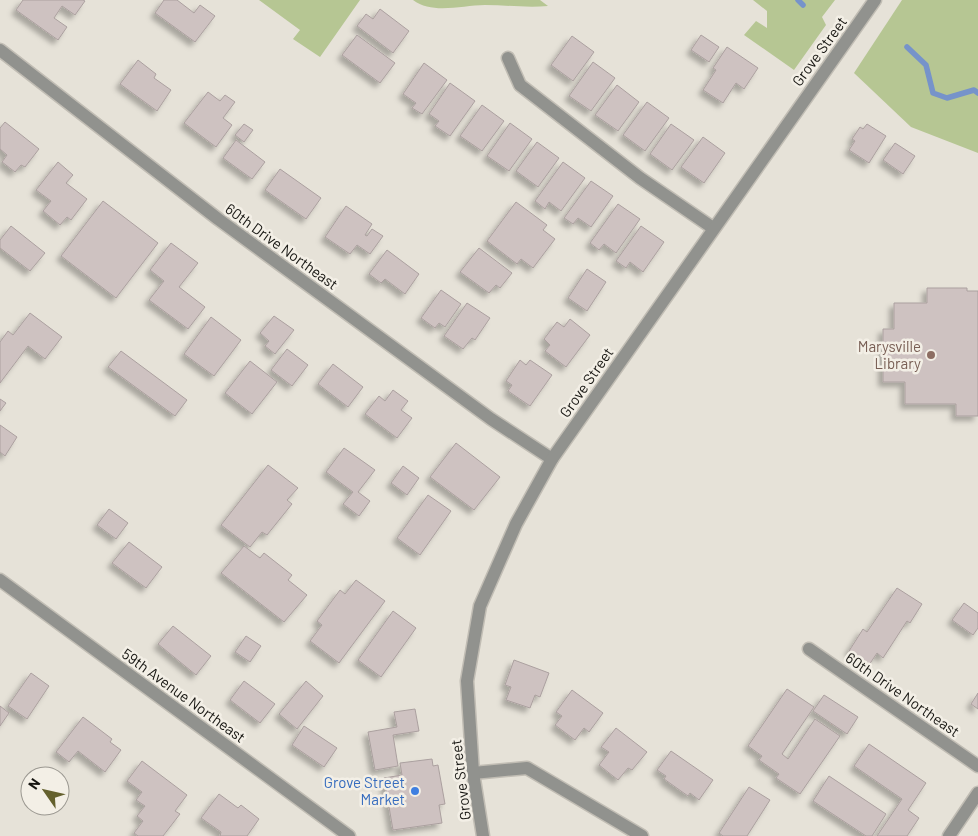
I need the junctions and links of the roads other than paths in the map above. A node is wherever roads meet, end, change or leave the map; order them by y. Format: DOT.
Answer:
graph roads {
  1 [pos="874,0"];
  2 [pos="0,50"];
  3 [pos="508,58"];
  4 [pos="713,228"];
  5 [pos="552,459"];
  6 [pos="0,580"];
  7 [pos="809,649"];
  8 [pos="978,766"];
  9 [pos="473,773"];
  10 [pos="978,793"];
  11 [pos="349,836"];
  12 [pos="483,836"];
  13 [pos="642,836"];
  14 [pos="949,836"];
  1 -- 4 [label="street, Grove Street"];
  2 -- 5 [label="street, 60th Drive Northeast"];
  3 -- 4 [label="street"];
  4 -- 5 [label="street, Grove Street"];
  5 -- 9 [label="street, Grove Street"];
  6 -- 11 [label="street, 59th Avenue Northeast"];
  7 -- 8 [label="street, 60th Drive Northeast"];
  9 -- 12 [label="street, Grove Street"];
  9 -- 13 [label="street"];
  10 -- 14 [label="street"];
}
